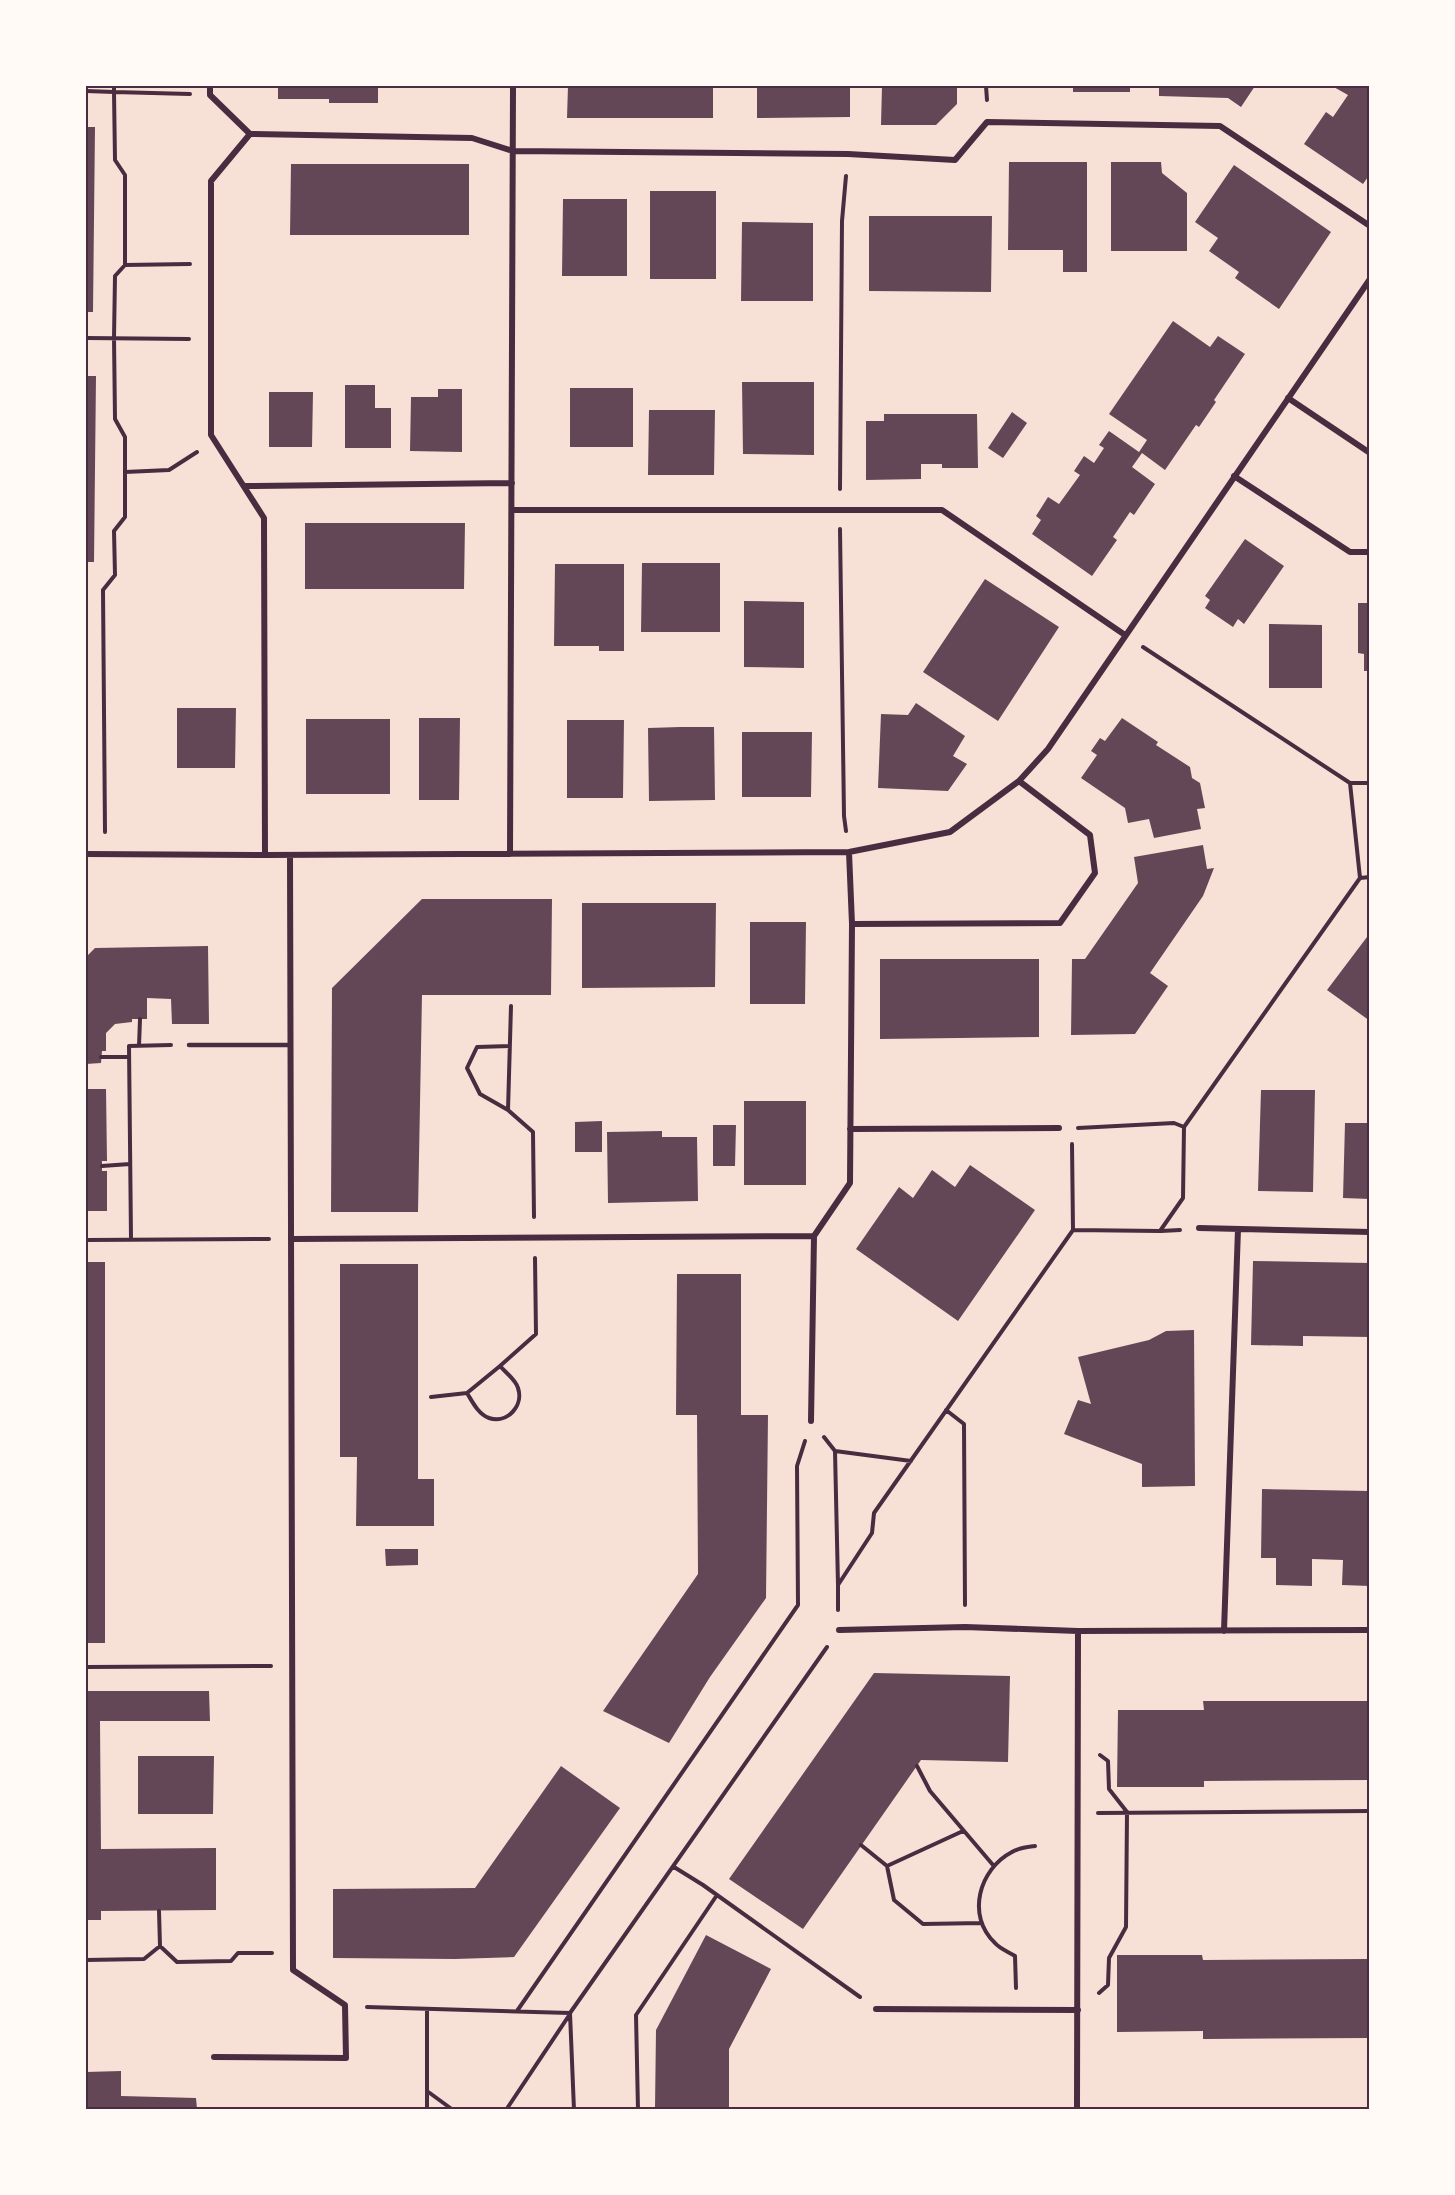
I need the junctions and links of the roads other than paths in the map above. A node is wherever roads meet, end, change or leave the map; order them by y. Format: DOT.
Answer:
graph roads {
  1 [pos="210,86"];
  2 [pos="513,86"];
  3 [pos="250,134"];
  4 [pos="513,151"];
  5 [pos="1370,226"];
  6 [pos="1370,279"];
  7 [pos="1288,398"];
  8 [pos="1370,453"];
  9 [pos="1234,476"];
  10 [pos="512,483"];
  11 [pos="245,486"];
  12 [pos="512,510"];
  13 [pos="1370,552"];
  14 [pos="1125,635"];
  15 [pos="1019,781"];
  16 [pos="849,852"];
  17 [pos="86,854"];
  18 [pos="510,854"];
  19 [pos="265,855"];
  20 [pos="290,855"];
  21 [pos="852,924"];
  22 [pos="189,1045"];
  23 [pos="290,1045"];
  24 [pos="850,1128"];
  25 [pos="1059,1128"];
  26 [pos="1198,1228"];
  27 [pos="1238,1229"];
  28 [pos="1370,1232"];
  29 [pos="814,1236"];
  30 [pos="291,1239"];
  31 [pos="811,1421"];
  32 [pos="838,1630"];
  33 [pos="1370,1630"];
  34 [pos="1077,1631"];
  35 [pos="1224,1631"];
  36 [pos="876,2009"];
  37 [pos="1078,2010"];
  38 [pos="214,2057"];
  39 [pos="1077,2109"];
  1 -- 3 [label="street"];
  2 -- 4 [label="street"];
  3 -- 4 [label="street"];
  3 -- 11 [label="street"];
  4 -- 5 [label="street"];
  4 -- 10 [label="street"];
  6 -- 7 [label="street"];
  7 -- 8 [label="street"];
  7 -- 9 [label="street"];
  9 -- 13 [label="street"];
  9 -- 14 [label="street"];
  10 -- 11 [label="street"];
  10 -- 12 [label="street"];
  11 -- 19 [label="street"];
  12 -- 14 [label="street"];
  12 -- 18 [label="street"];
  14 -- 15 [label="street"];
  15 -- 16 [label="street"];
  15 -- 21 [label="street"];
  16 -- 18 [label="street"];
  16 -- 21 [label="street"];
  17 -- 19 [label="street"];
  18 -- 20 [label="street"];
  19 -- 20 [label="street"];
  20 -- 23 [label="street"];
  21 -- 24 [label="street"];
  22 -- 23 [label="lane"];
  23 -- 30 [label="street"];
  24 -- 25 [label="street"];
  24 -- 29 [label="street"];
  26 -- 27 [label="street"];
  27 -- 28 [label="street"];
  27 -- 35 [label="street"];
  29 -- 30 [label="street"];
  29 -- 31 [label="street"];
  30 -- 38 [label="street"];
  32 -- 34 [label="street"];
  33 -- 35 [label="street"];
  34 -- 35 [label="street"];
  34 -- 37 [label="street"];
  36 -- 37 [label="street"];
  37 -- 39 [label="street"];
}
